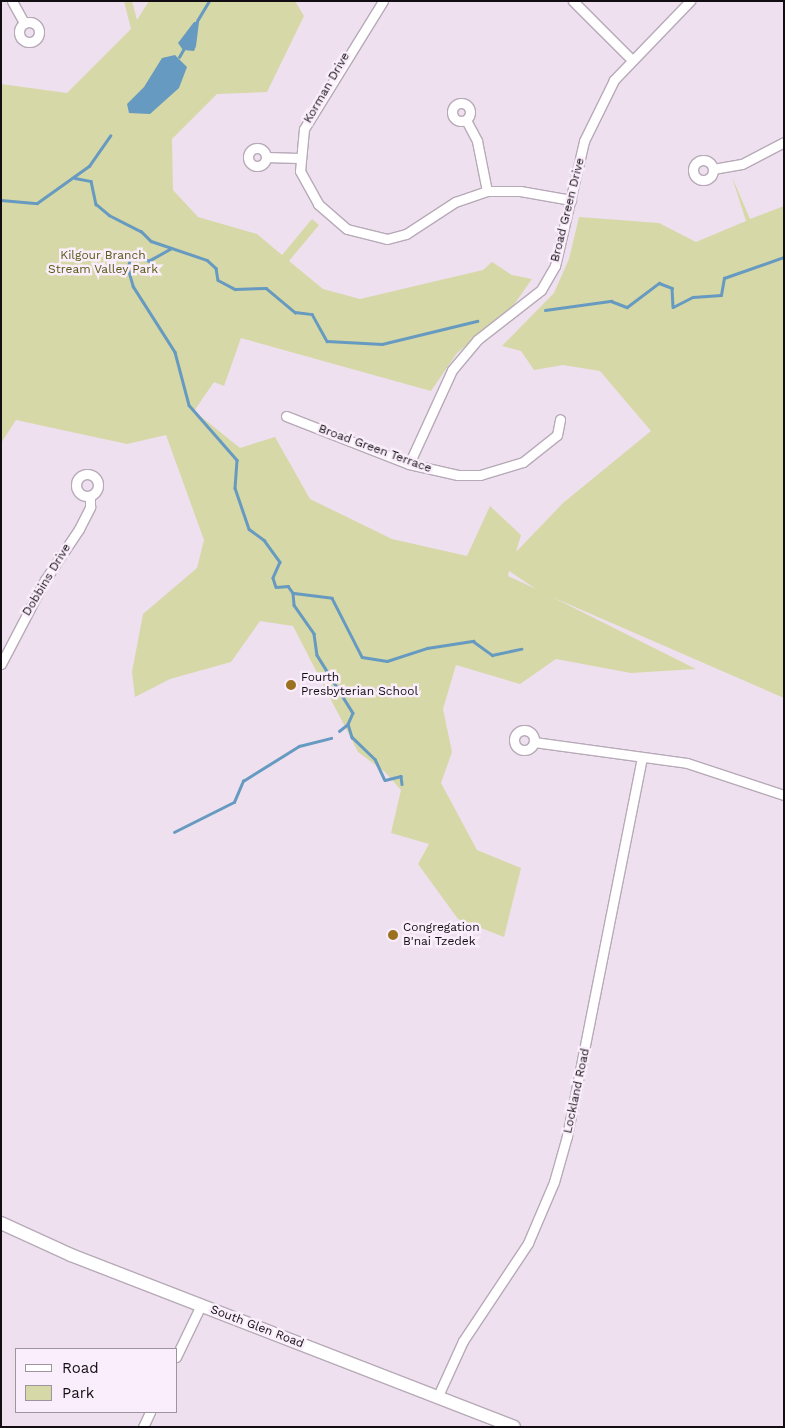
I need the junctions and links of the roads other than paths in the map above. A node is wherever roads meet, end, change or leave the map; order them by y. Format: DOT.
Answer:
graph roads {
  1 [pos="12,1"];
  2 [pos="573,1"];
  3 [pos="690,1"];
  4 [pos="380,2"];
  5 [pos="24,24"];
  6 [pos="632,60"];
  7 [pos="466,120"];
  8 [pos="784,142"];
  9 [pos="266,157"];
  10 [pos="298,158"];
  11 [pos="713,169"];
  12 [pos="487,192"];
  13 [pos="571,200"];
  14 [pos="286,416"];
  15 [pos="560,419"];
  16 [pos="409,464"];
  17 [pos="90,496"];
  18 [pos="1,664"];
  19 [pos="534,742"];
  20 [pos="642,758"];
  21 [pos="784,794"];
  22 [pos="1,1223"];
  23 [pos="201,1306"];
  24 [pos="178,1353"];
  25 [pos="438,1398"];
  26 [pos="150,1413"];
  27 [pos="143,1427"];
  28 [pos="514,1427"];
  1 -- 5 [label="street"];
  2 -- 6 [label="street"];
  3 -- 6 [label="street, Broad Green Drive"];
  4 -- 10 [label="street, Korman Drive"];
  6 -- 13 [label="street, Broad Green Drive"];
  7 -- 12 [label="street"];
  8 -- 11 [label="street"];
  9 -- 10 [label="street"];
  10 -- 12 [label="street, Korman Drive"];
  12 -- 13 [label="street, Korman Drive"];
  13 -- 16 [label="street, Broad Green Drive"];
  14 -- 16 [label="street, Broad Green Terrace"];
  15 -- 16 [label="street, Broad Green Terrace"];
  17 -- 18 [label="street, Dobbins Drive"];
  19 -- 20 [label="street"];
  20 -- 21 [label="street"];
  20 -- 25 [label="street, Lockland Road"];
  22 -- 23 [label="main road, South Glen Road"];
  23 -- 24 [label="street"];
  23 -- 25 [label="main road, South Glen Road"];
  25 -- 28 [label="main road, South Glen Road"];
  26 -- 27 [label="street"];
}
